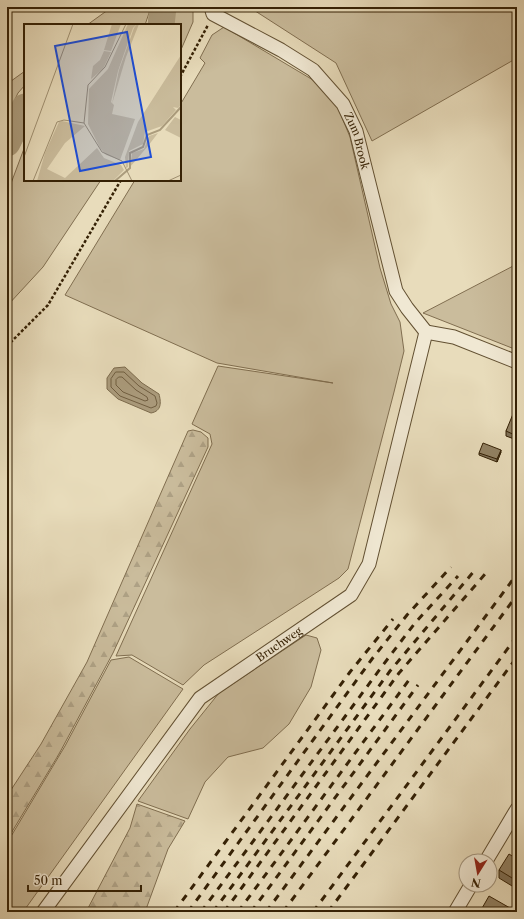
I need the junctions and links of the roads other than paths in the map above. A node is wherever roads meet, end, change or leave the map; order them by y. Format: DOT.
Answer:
graph roads {
  1 [pos="212,10"];
  2 [pos="426,332"];
  3 [pos="517,362"];
  4 [pos="517,809"];
  5 [pos="491,853"];
  6 [pos="466,893"];
  7 [pos="43,912"];
  8 [pos="455,912"];
  1 -- 2 [label="street, Zum Brook"];
  2 -- 3 [label="street"];
  2 -- 7 [label="street, Bruchweg"];
  4 -- 5 [label="street"];
  6 -- 8 [label="street"];
}
